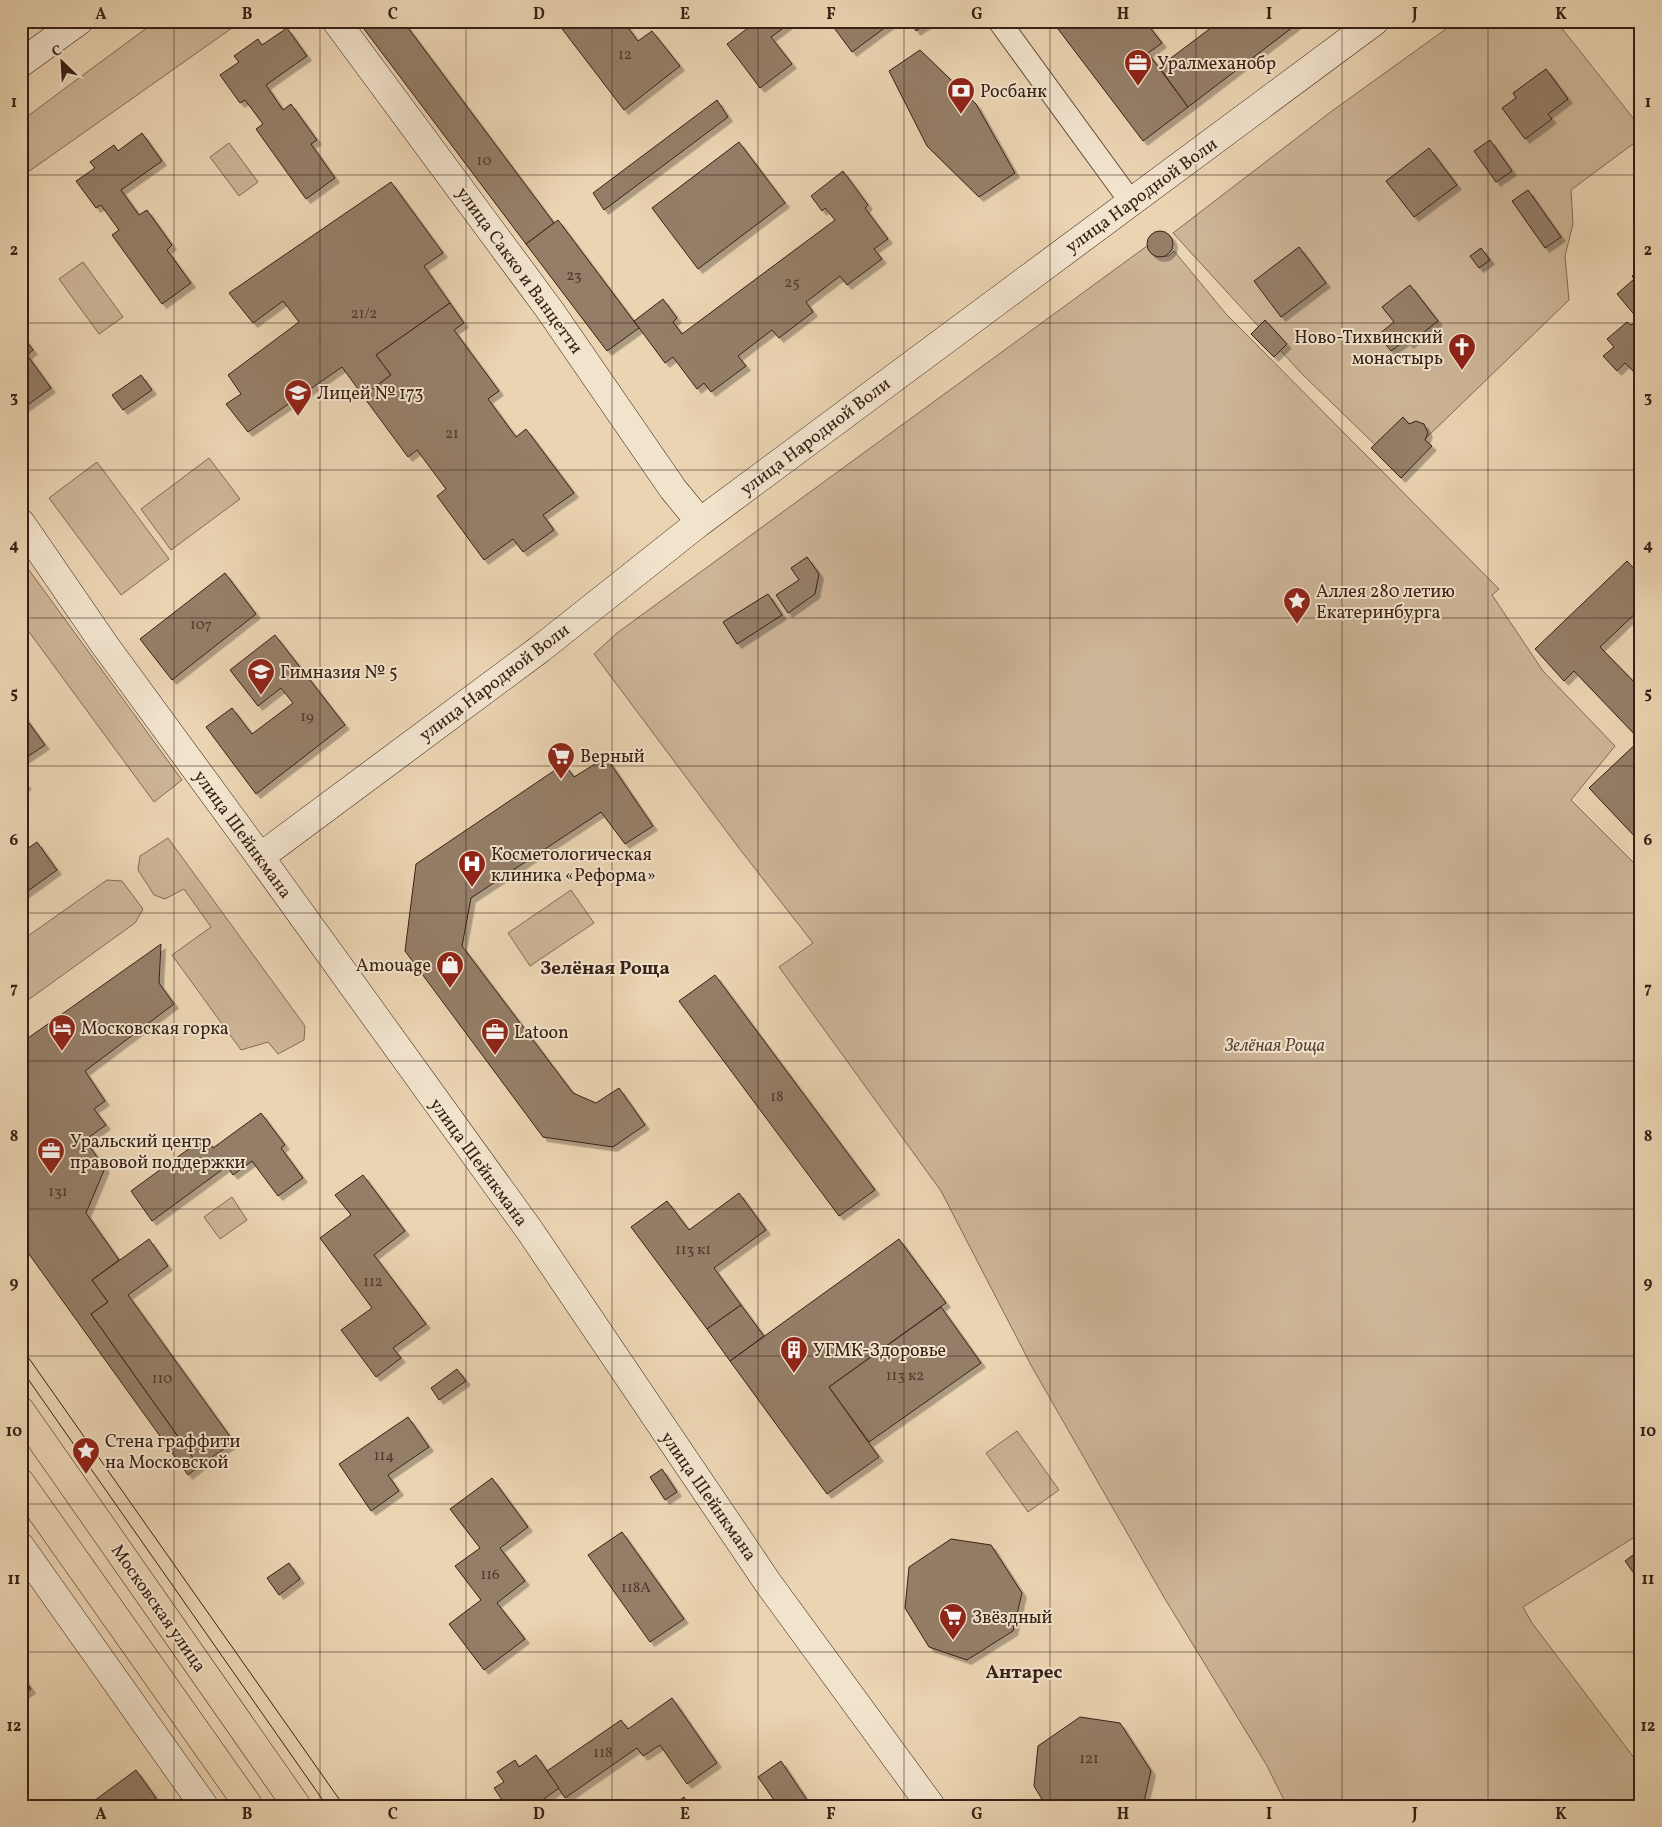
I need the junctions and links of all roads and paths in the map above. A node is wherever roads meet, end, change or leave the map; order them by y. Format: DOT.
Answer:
graph roads {
  1 [pos="79,21"];
  2 [pos="336,21"];
  3 [pos="999,21"];
  4 [pos="1375,21"];
  5 [pos="21,63"];
  6 [pos="1131,202"];
  7 [pos="700,522"];
  8 [pos="21,523"];
  9 [pos="260,856"];
  10 [pos="21,1411"];
  11 [pos="21,1483"];
  12 [pos="21,1547"];
  13 [pos="204,1806"];
  14 [pos="249,1806"];
  15 [pos="297,1806"];
  16 [pos="931,1806"];
  1 -- 5 [label="street"];
  2 -- 7 [label="street, улица Сакко и Ванцетти"];
  3 -- 6 [label="street"];
  4 -- 6 [label="street, улица Народной Воли"];
  6 -- 7 [label="street, улица Народной Воли"];
  7 -- 9 [label="street, улица Народной Воли"];
  8 -- 9 [label="street, улица Шейнкмана"];
  9 -- 16 [label="street, улица Шейнкмана"];
  10 -- 15 [label="main road, Московская улица"];
  11 -- 14 [label="main road"];
  12 -- 13 [label="street"];
}
